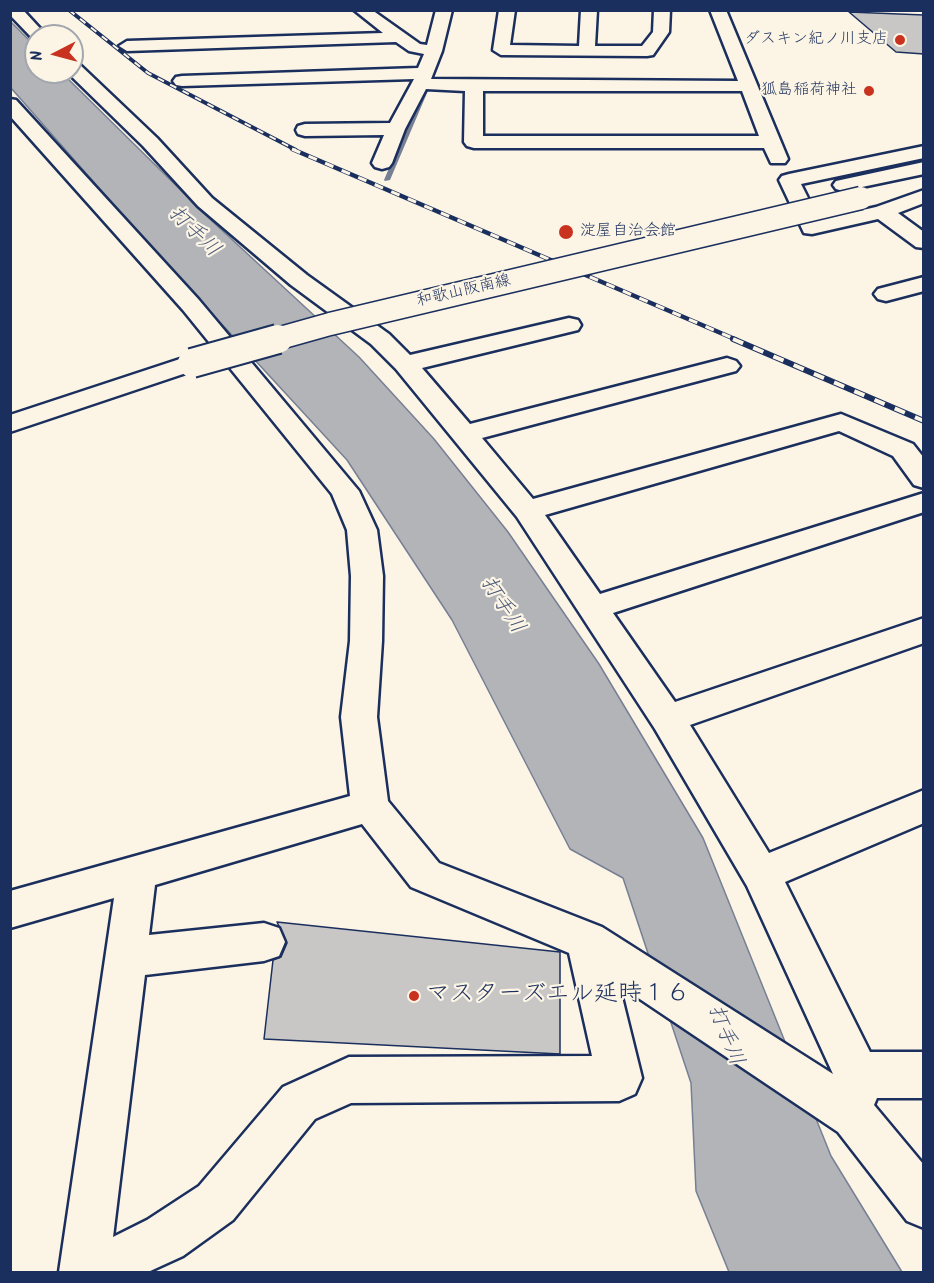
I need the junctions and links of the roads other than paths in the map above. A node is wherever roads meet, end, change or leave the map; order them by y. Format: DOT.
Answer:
graph roads {
  1 [pos="14,10"];
  2 [pos="361,10"];
  3 [pos="444,10"];
  4 [pos="507,10"];
  5 [pos="589,10"];
  6 [pos="662,10"];
  7 [pos="718,10"];
  8 [pos="27,24"];
  9 [pos="399,37"];
  10 [pos="127,46"];
  11 [pos="587,50"];
  12 [pos="434,51"];
  13 [pos="422,78"];
  14 [pos="84,79"];
  15 [pos="182,81"];
  16 [pos="474,86"];
  17 [pos="748,86"];
  18 [pos="10,104"];
  19 [pos="396,129"];
  20 [pos="305,130"];
  21 [pos="770,142"];
  22 [pos="924,152"];
  23 [pos="382,164"];
  24 [pos="924,168"];
  25 [pos="789,180"];
  26 [pos="924,184"];
  27 [pos="852,192"];
  28 [pos="924,196"];
  29 [pos="882,212"];
  30 [pos="924,242"];
  31 [pos="924,284"];
  32 [pos="886,294"];
  33 [pos="570,325"];
  34 [pos="185,354"];
  35 [pos="405,364"];
  36 [pos="727,366"];
  37 [pos="10,400"];
  38 [pos="10,424"];
  39 [pos="464,434"];
  40 [pos="924,479"];
  41 [pos="924,502"];
  42 [pos="527,510"];
  43 [pos="593,608"];
  44 [pos="924,630"];
  45 [pos="667,719"];
  46 [pos="370,806"];
  47 [pos="924,806"];
  48 [pos="137,873"];
  49 [pos="761,874"];
  50 [pos="10,910"];
  51 [pos="587,941"];
  52 [pos="264,942"];
  53 [pos="126,957"];
  54 [pos="924,1075"];
  55 [pos="855,1095"];
  56 [pos="924,1204"];
  57 [pos="84,1272"];
  58 [pos="94,1272"];
  1 -- 8 [label="street"];
  2 -- 9 [label="street"];
  3 -- 12 [label="street"];
  4 -- 11 [label="street"];
  5 -- 11 [label="street"];
  6 -- 11 [label="street"];
  7 -- 17 [label="street"];
  9 -- 10 [label="street"];
  9 -- 12 [label="street"];
  12 -- 13 [label="street"];
  13 -- 15 [label="street"];
  13 -- 16 [label="street"];
  13 -- 19 [label="street"];
  14 -- 35 [label="street"];
  16 -- 17 [label="street"];
  16 -- 21 [label="street"];
  17 -- 21 [label="street"];
  18 -- 46 [label="street"];
  19 -- 20 [label="street"];
  19 -- 23 [label="street"];
  21 -- 25 [label="street"];
  22 -- 25 [label="street"];
  24 -- 27 [label="street, 和歌山阪南線"];
  25 -- 29 [label="street"];
  26 -- 27 [label="street, 和歌山阪南線"];
  27 -- 34 [label="street, 和歌山阪南線, bridge"];
  28 -- 29 [label="street"];
  29 -- 30 [label="street"];
  31 -- 32 [label="street"];
  33 -- 35 [label="street"];
  34 -- 37 [label="street, 和歌山阪南線"];
  34 -- 38 [label="street, 和歌山阪南線"];
  35 -- 39 [label="street"];
  36 -- 39 [label="street"];
  39 -- 42 [label="street"];
  40 -- 42 [label="street"];
  41 -- 43 [label="street"];
  42 -- 43 [label="street"];
  43 -- 45 [label="street"];
  44 -- 45 [label="street"];
  45 -- 49 [label="street"];
  46 -- 48 [label="street"];
  46 -- 51 [label="street"];
  47 -- 49 [label="street"];
  48 -- 50 [label="street"];
  48 -- 53 [label="street"];
  49 -- 55 [label="street"];
  51 -- 55 [label="street"];
  51 -- 58 [label="street"];
  52 -- 53 [label="street"];
  53 -- 57 [label="street"];
  54 -- 55 [label="street"];
  55 -- 56 [label="street"];
}
